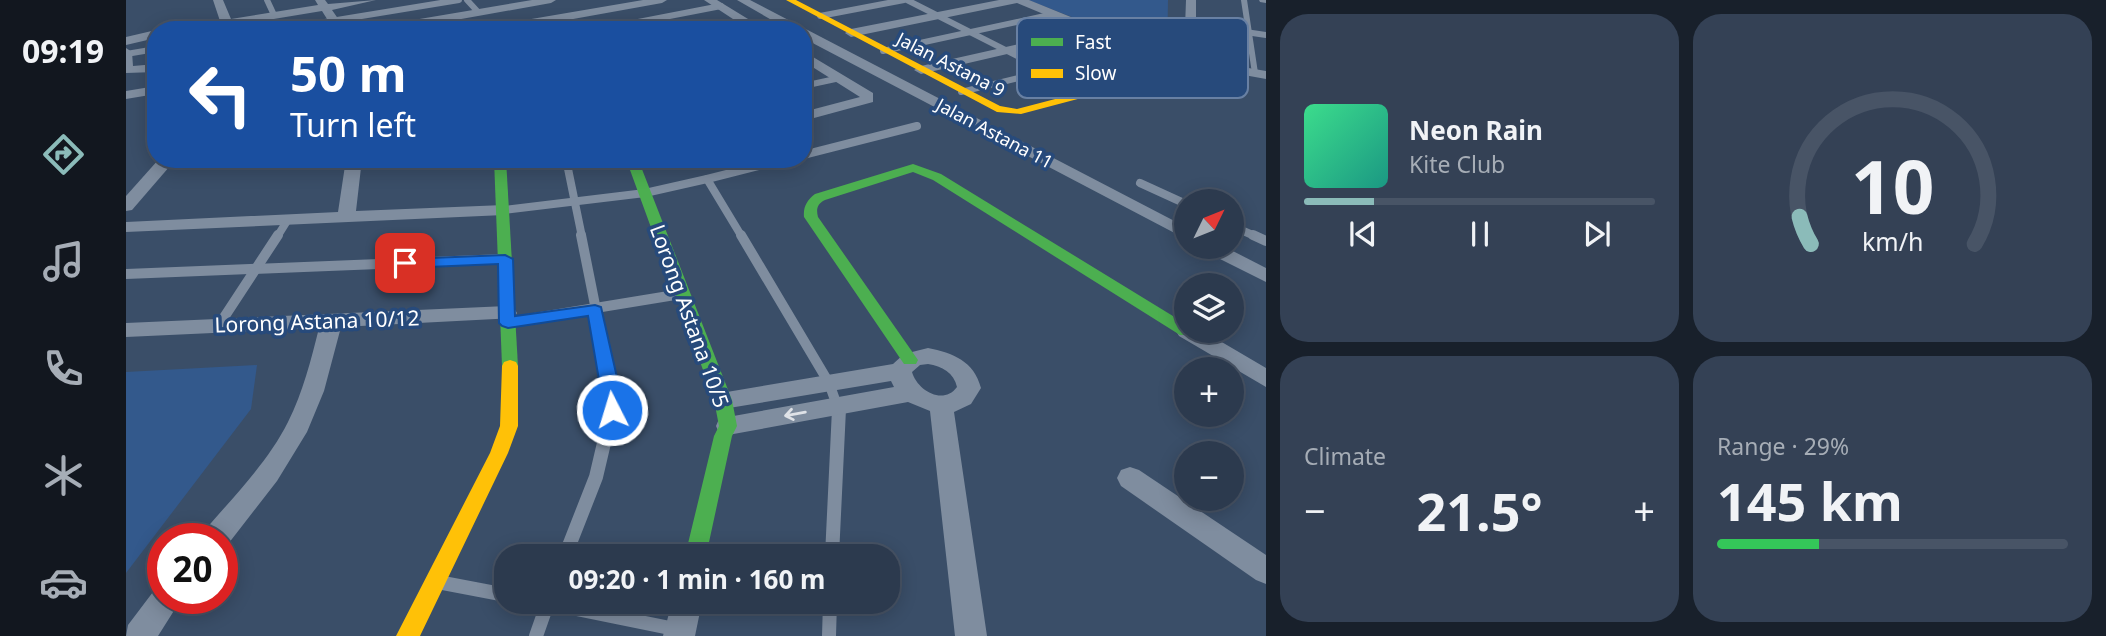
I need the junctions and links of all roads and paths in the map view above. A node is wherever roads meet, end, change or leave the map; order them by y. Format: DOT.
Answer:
graph roads {
  1 [pos="218,0"];
  2 [pos="267,0"];
  3 [pos="371,0"];
  4 [pos="459,0"];
  5 [pos="467,0"];
  6 [pos="551,0"];
  7 [pos="662,0"];
  8 [pos="709,0"];
  9 [pos="741,0"];
  10 [pos="793,0"];
  11 [pos="906,0"];
  12 [pos="1017,0"];
  13 [pos="1191,0"];
  14 [pos="1244,0"];
  15 [pos="322,3"];
  16 [pos="603,5"];
  17 [pos="721,6"];
  18 [pos="757,8"];
  19 [pos="478,12"];
  20 [pos="274,15"];
  21 [pos="937,15"];
  22 [pos="1054,15"];
  23 [pos="820,16"];
  24 [pos="1040,18"];
  25 [pos="1061,18"];
  26 [pos="1192,18"];
  27 [pos="1246,18"];
  28 [pos="226,21"];
  29 [pos="233,21"];
  30 [pos="334,21"];
  31 [pos="357,21"];
  32 [pos="428,21"];
  33 [pos="502,21"];
  34 [pos="531,21"];
  35 [pos="618,21"];
  36 [pos="651,21"];
  37 [pos="744,21"];
  38 [pos="781,21"];
  39 [pos="1017,23"];
  40 [pos="972,32"];
  41 [pos="1248,32"];
  42 [pos="851,33"];
  43 [pos="1266,35"];
  44 [pos="147,36"];
  45 [pos="812,38"];
  46 [pos="126,41"];
  47 [pos="820,42"];
  48 [pos="812,48"];
  49 [pos="1017,49"];
  50 [pos="147,50"];
  51 [pos="883,51"];
  52 [pos="1007,51"];
  53 [pos="126,53"];
  54 [pos="1017,56"];
  55 [pos="812,59"];
  56 [pos="147,69"];
  57 [pos="921,71"];
  58 [pos="1260,74"];
  59 [pos="840,78"];
  60 [pos="1017,79"];
  61 [pos="147,80"];
  62 [pos="126,83"];
  63 [pos="812,84"];
  64 [pos="147,92"];
  65 [pos="961,92"];
  66 [pos="126,95"];
  67 [pos="1071,98"];
  68 [pos="812,115"];
  69 [pos="917,126"];
  70 [pos="812,152"];
  71 [pos="160,168"];
  72 [pos="353,168"];
  73 [pos="501,168"];
  74 [pos="567,168"];
  75 [pos="637,168"];
  76 [pos="750,168"];
  77 [pos="707,179"];
  78 [pos="1140,183"];
  79 [pos="645,193"];
  80 [pos="1174,199"];
  81 [pos="573,202"];
  82 [pos="126,206"];
  83 [pos="504,210"];
  84 [pos="346,218"];
  85 [pos="287,221"];
  86 [pos="126,227"];
  87 [pos="1174,228"];
  88 [pos="1244,231"];
  89 [pos="1266,241"];
  90 [pos="505,259"];
  91 [pos="1234,259"];
  92 [pos="253,269"];
  93 [pos="126,274"];
  94 [pos="1266,276"];
  95 [pos="683,294"];
  96 [pos="595,310"];
  97 [pos="507,318"];
  98 [pos="332,320"];
  99 [pos="1174,323"];
  100 [pos="219,325"];
  101 [pos="126,330"];
  102 [pos="1207,343"];
  103 [pos="907,375"];
  104 [pos="1266,379"];
  105 [pos="829,383"];
  106 [pos="723,400"];
  107 [pos="941,404"];
  108 [pos="839,406"];
  109 [pos="728,426"];
  110 [pos="1130,478"];
  111 [pos="228,523"];
  112 [pos="570,544"];
  113 [pos="699,544"];
  114 [pos="833,544"];
  115 [pos="1266,571"];
  116 [pos="436,581"];
  117 [pos="494,593"];
  118 [pos="155,614"];
  119 [pos="542,614"];
  120 [pos="624,614"];
  121 [pos="830,614"];
  122 [pos="682,623"];
  123 [pos="139,636"];
  124 [pos="408,636"];
  125 [pos="536,636"];
  126 [pos="829,636"];
  127 [pos="971,636"];
  1 -- 28 [label="street"];
  2 -- 20 [label="lane"];
  3 -- 15 [label="street"];
  4 -- 31 [label="lane"];
  5 -- 19 [label="lane"];
  6 -- 19 [label="street"];
  7 -- 16 [label="street"];
  8 -- 17 [label="street"];
  9 -- 18 [label="street"];
  10 -- 18 [label="street"];
  10 -- 23 [label="street, Jalan Astana 9"];
  11 -- 21 [label="lane"];
  11 -- 23 [label="lane"];
  12 -- 21 [label="street"];
  12 -- 22 [label="street"];
  13 -- 26 [label="street"];
  14 -- 27 [label="lane"];
  15 -- 20 [label="street"];
  15 -- 30 [label="street"];
  16 -- 33 [label="street"];
  16 -- 34 [label="street"];
  16 -- 35 [label="lane"];
  17 -- 36 [label="lane"];
  17 -- 37 [label="street"];
  18 -- 38 [label="street"];
  19 -- 32 [label="street"];
  20 -- 29 [label="street"];
  21 -- 40 [label="lane"];
  21 -- 42 [label="street"];
  22 -- 24 [label="lane"];
  22 -- 25 [label="street"];
  23 -- 42 [label="street, Jalan Astana 9"];
  39 -- 40 [label="lane"];
  40 -- 51 [label="lane"];
  40 -- 52 [label="lane"];
  41 -- 43 [label="lane"];
  41 -- 58 [label="lane"];
  42 -- 51 [label="street, Jalan Astana 9"];
  44 -- 46 [label="street"];
  45 -- 47 [label="street, Jalan Astana 11"];
  47 -- 48 [label="street"];
  47 -- 87 [label="street, Jalan Astana 11"];
  49 -- 52 [label="street"];
  50 -- 53 [label="lane"];
  51 -- 57 [label="street, Jalan Astana 9"];
  52 -- 54 [label="lane"];
  52 -- 57 [label="street"];
  53 -- 56 [label="street"];
  55 -- 59 [label="street"];
  57 -- 65 [label="street, Jalan Astana 9"];
  59 -- 63 [label="lane"];
  59 -- 68 [label="street"];
  60 -- 65 [label="lane"];
  61 -- 62 [label="street"];
  64 -- 66 [label="street"];
  65 -- 67 [label="street, Jalan Astana 9"];
  69 -- 70 [label="lane"];
  71 -- 82 [label="street"];
  72 -- 84 [label="street"];
  73 -- 83 [label="street"];
  74 -- 81 [label="lane"];
  75 -- 79 [label="street, Lorong Astana 10/5"];
  76 -- 77 [label="lane"];
  77 -- 79 [label="lane"];
  77 -- 105 [label="lane"];
  78 -- 80 [label="lane"];
  79 -- 81 [label="lane"];
  79 -- 95 [label="street, Lorong Astana 10/5"];
  81 -- 83 [label="lane"];
  81 -- 96 [label="lane"];
  83 -- 84 [label="street"];
  83 -- 90 [label="street"];
  84 -- 85 [label="street"];
  85 -- 86 [label="street"];
  85 -- 92 [label="lane"];
  88 -- 89 [label="lane"];
  90 -- 92 [label="lane"];
  90 -- 97 [label="street"];
  91 -- 94 [label="street"];
  92 -- 93 [label="lane"];
  92 -- 100 [label="lane"];
  95 -- 96 [label="lane"];
  95 -- 106 [label="street, Lorong Astana 10/5"];
  96 -- 97 [label="lane"];
  96 -- 112 [label="lane"];
  97 -- 98 [label="street, Lorong Astana 10/12"];
  97 -- 116 [label="street"];
  98 -- 100 [label="street, Lorong Astana 10/12"];
  98 -- 111 [label="street"];
  99 -- 103 [label="street"];
  100 -- 101 [label="street, Lorong Astana 10/12"];
  102 -- 104 [label="street"];
  103 -- 105 [label="street"];
  103 -- 107 [label="street"];
  103 -- 107 [label="street"];
  103 -- 108 [label="street"];
  105 -- 106 [label="street"];
  105 -- 108 [label="lane"];
  106 -- 109 [label="street, Lorong Astana 10/5"];
  107 -- 127 [label="street"];
  108 -- 109 [label="street, one-way"];
  108 -- 114 [label="lane"];
  109 -- 113 [label="street, Lorong Astana 10/5"];
  110 -- 115 [label="street"];
  116 -- 117 [label="lane"];
  116 -- 124 [label="street"];
  118 -- 123 [label="street"];
  119 -- 125 [label="lane"];
  120 -- 122 [label="lane"];
  121 -- 126 [label="lane"];
}
